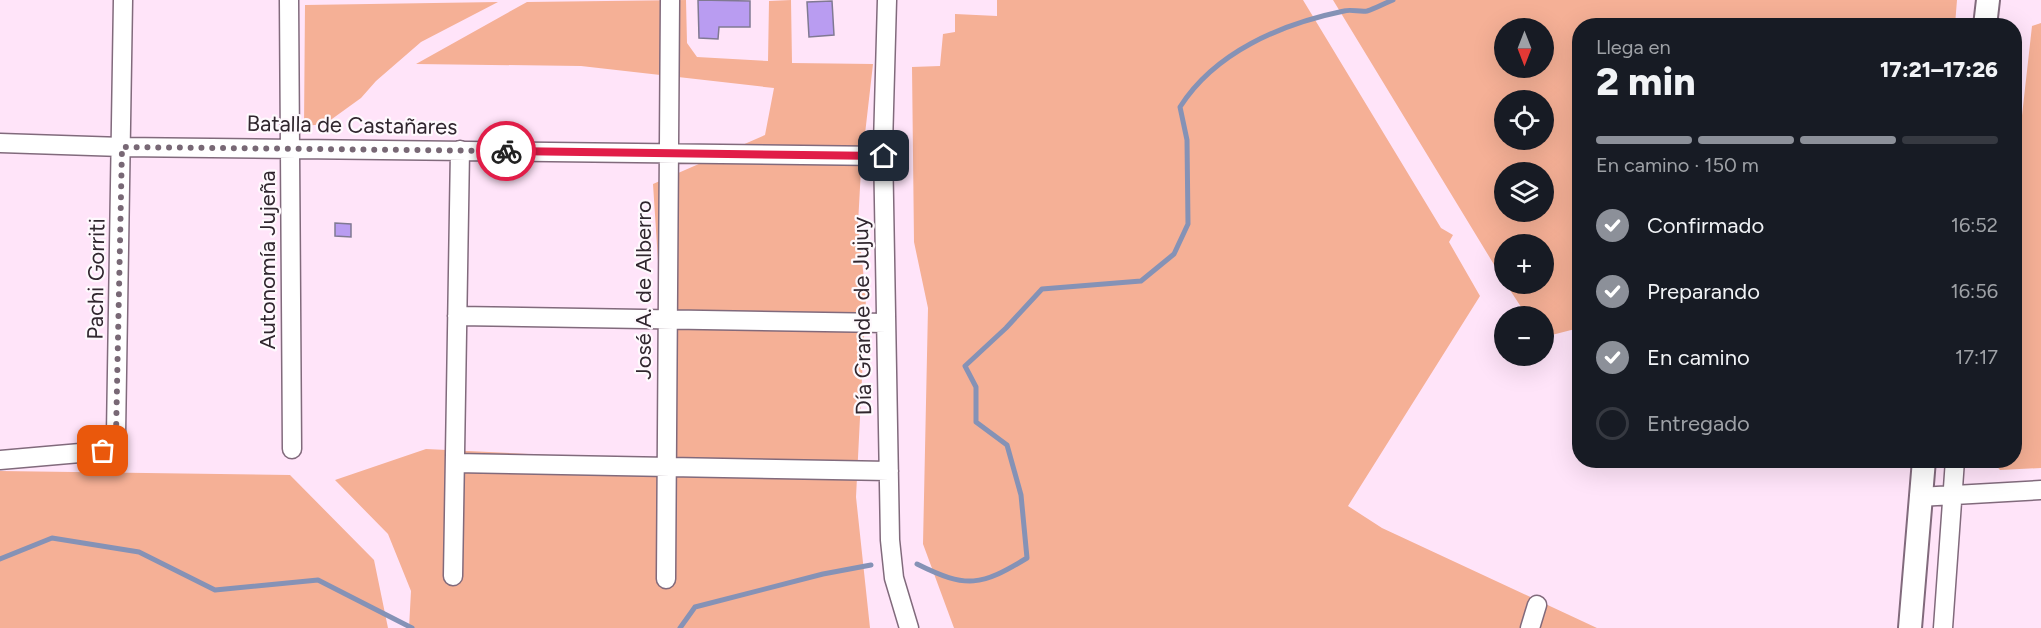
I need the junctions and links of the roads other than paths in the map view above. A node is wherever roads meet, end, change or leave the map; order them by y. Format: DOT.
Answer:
graph roads {
  1 [pos="123,0"];
  2 [pos="289,0"];
  3 [pos="670,0"];
  4 [pos="887,0"];
  5 [pos="1988,0"];
  6 [pos="1986,18"];
  7 [pos="0,143"];
  8 [pos="122,147"];
  9 [pos="290,147"];
  10 [pos="460,150"];
  11 [pos="668,153"];
  12 [pos="884,156"];
  13 [pos="458,316"];
  14 [pos="667,320"];
  15 [pos="886,323"];
  16 [pos="292,449"];
  17 [pos="0,460"];
  18 [pos="455,463"];
  19 [pos="666,467"];
  20 [pos="1923,468"];
  21 [pos="1954,468"];
  22 [pos="889,471"];
  23 [pos="2041,490"];
  24 [pos="1951,494"];
  25 [pos="1919,497"];
  26 [pos="453,576"];
  27 [pos="666,579"];
  28 [pos="1537,605"];
  29 [pos="909,628"];
  30 [pos="1530,628"];
  31 [pos="1910,628"];
  32 [pos="1943,628"];
  1 -- 8 [label="street, Pachi Gorriti"];
  2 -- 9 [label="street, Autonomía Jujeña"];
  3 -- 11 [label="street, José A. de Alberro"];
  4 -- 12 [label="street, Día Grande de Jujuy"];
  5 -- 6 [label="street"];
  7 -- 8 [label="street, Batalla de Castañares"];
  8 -- 9 [label="street, Batalla de Castañares"];
  8 -- 17 [label="street, Pachi Gorriti"];
  9 -- 10 [label="street, Batalla de Castañares"];
  9 -- 16 [label="street, Autonomía Jujeña"];
  10 -- 11 [label="street, Batalla de Castañares"];
  10 -- 13 [label="street"];
  11 -- 12 [label="street, Batalla de Castañares"];
  11 -- 14 [label="street, José A. de Alberro"];
  12 -- 15 [label="street, Día Grande de Jujuy"];
  13 -- 14 [label="street"];
  13 -- 18 [label="street"];
  14 -- 15 [label="street"];
  14 -- 19 [label="street, José A. de Alberro"];
  15 -- 22 [label="street, Día Grande de Jujuy"];
  18 -- 19 [label="street"];
  18 -- 26 [label="street"];
  19 -- 22 [label="street"];
  19 -- 27 [label="street, José A. de Alberro"];
  20 -- 25 [label="street"];
  21 -- 24 [label="street"];
  22 -- 29 [label="street, Día Grande de Jujuy"];
  23 -- 24 [label="street"];
  24 -- 25 [label="street"];
  24 -- 32 [label="street"];
  25 -- 31 [label="street"];
  28 -- 30 [label="street"];
}
